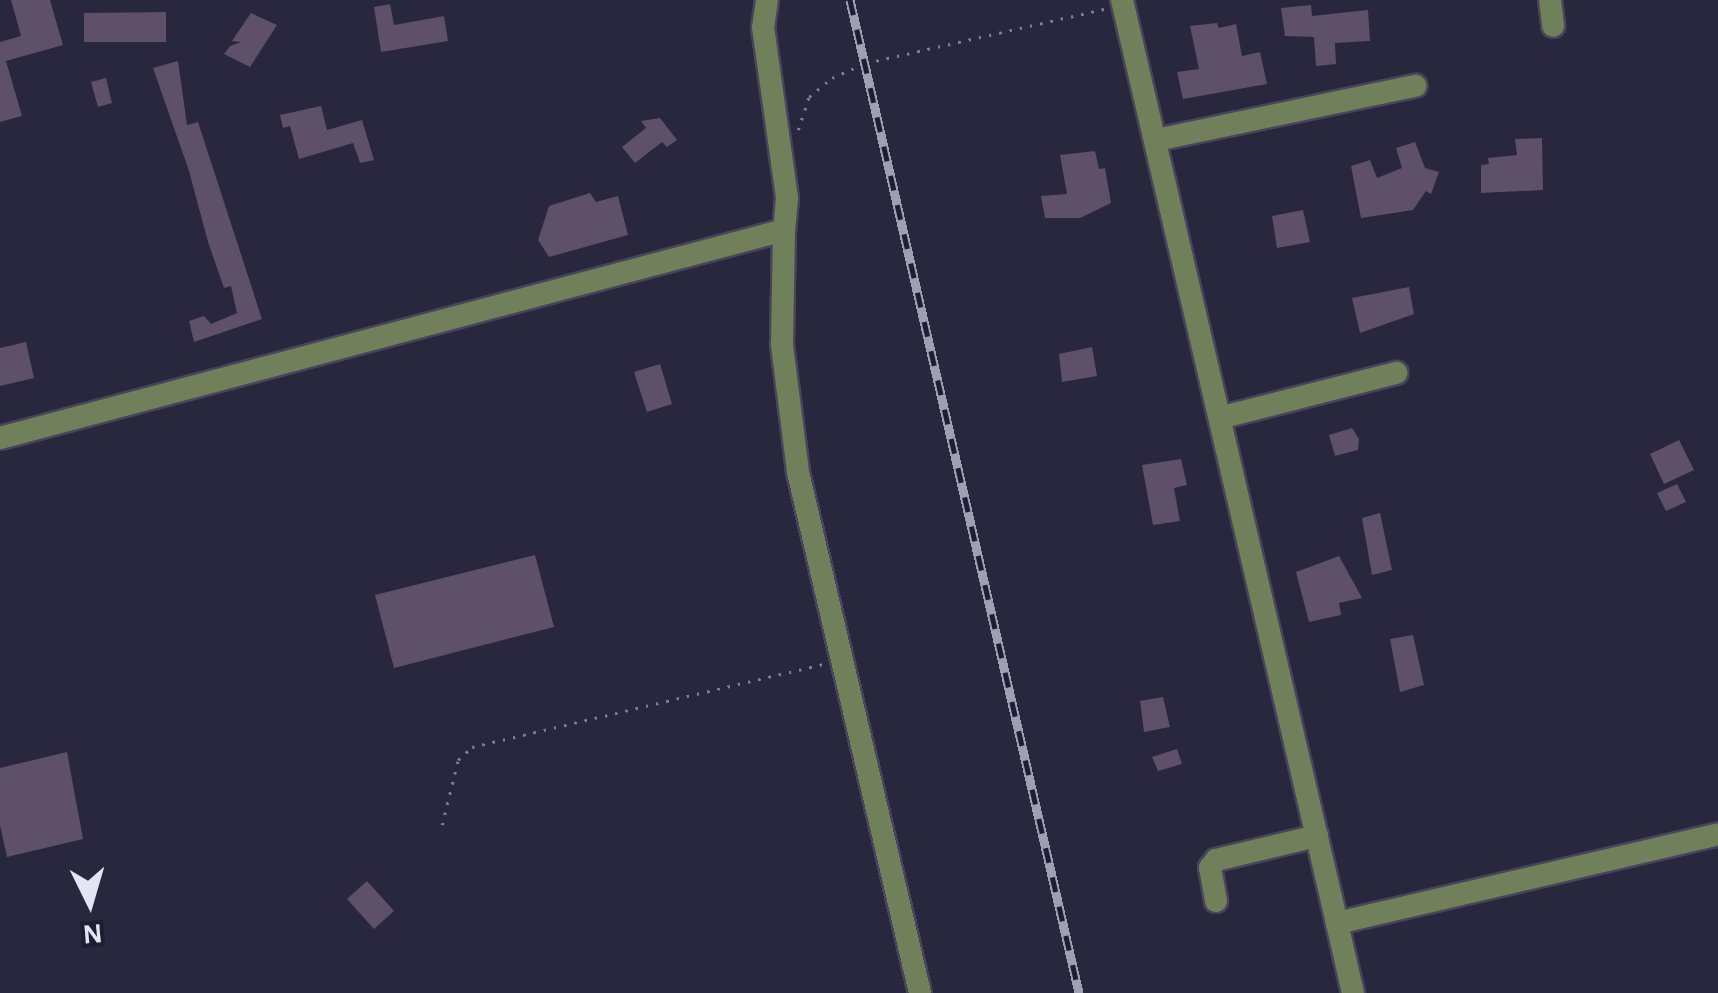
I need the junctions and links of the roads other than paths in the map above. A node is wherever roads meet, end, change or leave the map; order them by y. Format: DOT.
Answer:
graph roads {
  1 [pos="766,0"];
  2 [pos="1550,0"];
  3 [pos="1115,4"];
  4 [pos="1553,26"];
  5 [pos="1414,86"];
  6 [pos="1156,140"];
  7 [pos="784,230"];
  8 [pos="1396,373"];
  9 [pos="1222,418"];
  10 [pos="0,438"];
  11 [pos="1718,834"];
  12 [pos="1317,836"];
  13 [pos="1216,901"];
  14 [pos="1337,923"];
  15 [pos="920,993"];
  16 [pos="1353,993"];
  1 -- 7 [label="street"];
  2 -- 4 [label="street"];
  3 -- 6 [label="street"];
  5 -- 6 [label="street"];
  6 -- 9 [label="street"];
  7 -- 10 [label="street"];
  7 -- 15 [label="street"];
  8 -- 9 [label="street"];
  9 -- 12 [label="street"];
  11 -- 14 [label="street"];
  12 -- 13 [label="street"];
  12 -- 14 [label="street"];
  14 -- 16 [label="street"];
}
